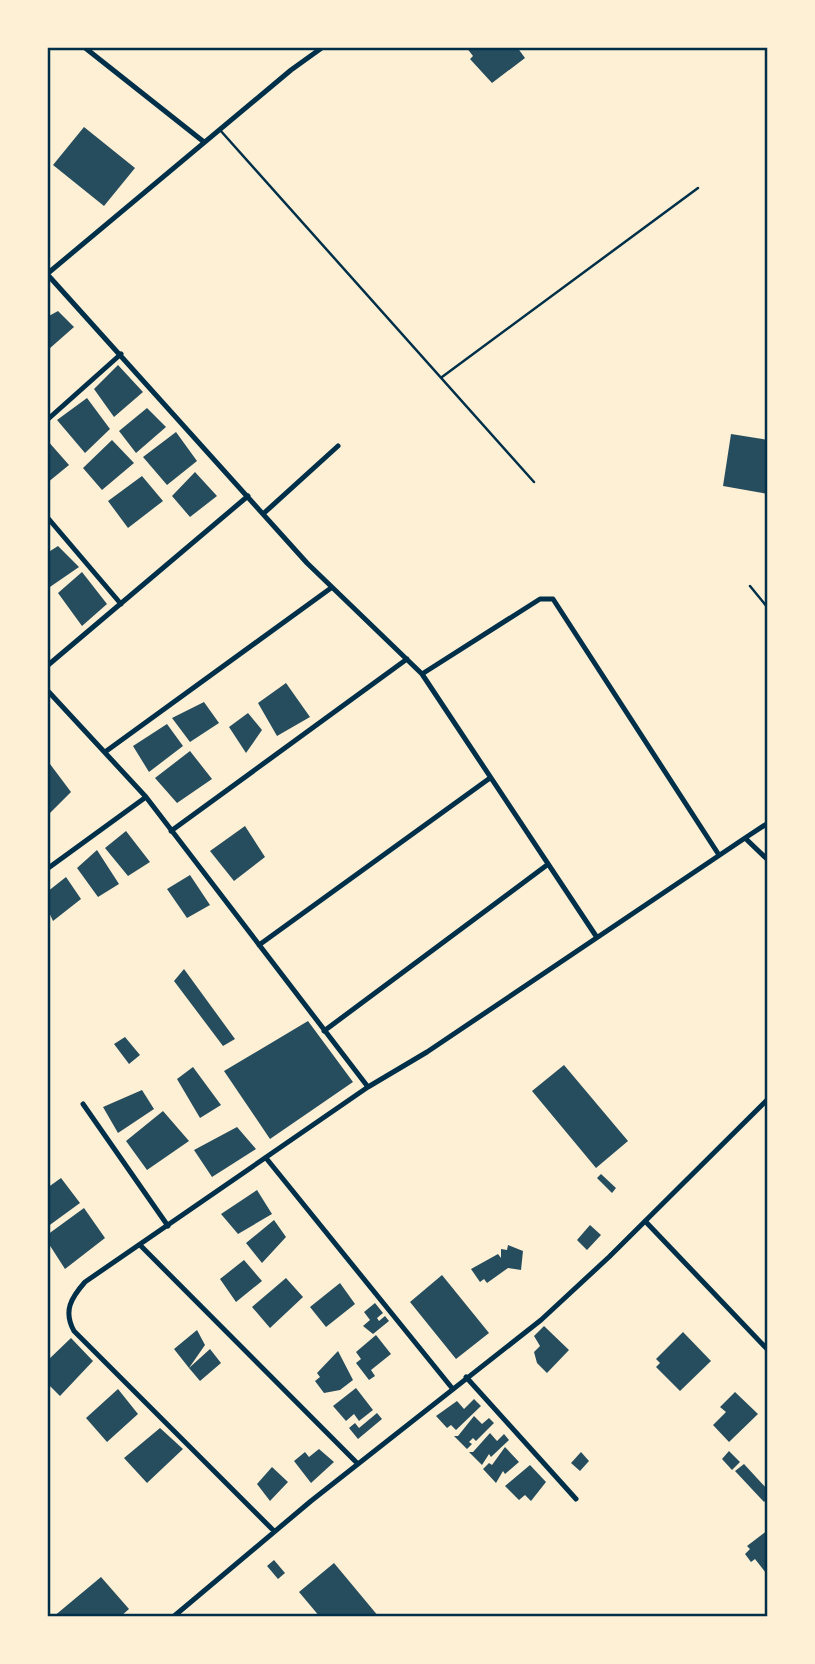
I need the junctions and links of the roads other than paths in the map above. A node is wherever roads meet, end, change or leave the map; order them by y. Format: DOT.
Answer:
graph roads {
  1 [pos="84,47"];
  2 [pos="323,47"];
  3 [pos="219,129"];
  4 [pos="204,142"];
  5 [pos="698,188"];
  6 [pos="47,274"];
  7 [pos="121,354"];
  8 [pos="441,378"];
  9 [pos="47,420"];
  10 [pos="338,446"];
  11 [pos="534,482"];
  12 [pos="247,496"];
  13 [pos="263,514"];
  14 [pos="47,517"];
  15 [pos="750,586"];
  16 [pos="331,588"];
  17 [pos="121,604"];
  18 [pos="768,608"];
  19 [pos="407,659"];
  20 [pos="47,666"];
  21 [pos="422,674"];
  22 [pos="47,690"];
  23 [pos="105,752"];
  24 [pos="490,778"];
  25 [pos="146,797"];
  26 [pos="768,823"];
  27 [pos="172,831"];
  28 [pos="745,838"];
  29 [pos="719,855"];
  30 [pos="768,860"];
  31 [pos="547,865"];
  32 [pos="47,869"];
  33 [pos="596,936"];
  34 [pos="259,945"];
  35 [pos="324,1031"];
  36 [pos="368,1087"];
  37 [pos="768,1099"];
  38 [pos="83,1104"];
  39 [pos="266,1158"];
  40 [pos="645,1221"];
  41 [pos="168,1226"];
  42 [pos="140,1245"];
  43 [pos="768,1350"];
  44 [pos="466,1377"];
  45 [pos="452,1388"];
  46 [pos="358,1464"];
  47 [pos="576,1499"];
  48 [pos="274,1531"];
  49 [pos="173,1617"];
  1 -- 4 [label="street"];
  2 -- 3 [label="street"];
  3 -- 4 [label="street"];
  3 -- 8 [label="lane"];
  4 -- 6 [label="street"];
  5 -- 8 [label="lane"];
  6 -- 7 [label="street"];
  7 -- 9 [label="street"];
  7 -- 12 [label="street"];
  8 -- 11 [label="lane"];
  10 -- 13 [label="street"];
  12 -- 13 [label="street"];
  12 -- 17 [label="street"];
  13 -- 16 [label="street"];
  14 -- 17 [label="street"];
  15 -- 18 [label="lane"];
  16 -- 19 [label="street"];
  16 -- 23 [label="street"];
  17 -- 20 [label="street"];
  19 -- 21 [label="street"];
  19 -- 27 [label="street"];
  21 -- 24 [label="street"];
  21 -- 29 [label="street"];
  22 -- 23 [label="street"];
  23 -- 25 [label="street"];
  24 -- 31 [label="street"];
  24 -- 34 [label="street"];
  25 -- 27 [label="street"];
  25 -- 32 [label="street"];
  26 -- 28 [label="street"];
  27 -- 34 [label="street"];
  28 -- 29 [label="street"];
  28 -- 30 [label="street"];
  29 -- 33 [label="street"];
  31 -- 33 [label="street"];
  31 -- 35 [label="street"];
  33 -- 36 [label="street"];
  34 -- 35 [label="street"];
  35 -- 36 [label="street"];
  36 -- 39 [label="street"];
  37 -- 40 [label="street"];
  38 -- 41 [label="street"];
  39 -- 41 [label="street"];
  39 -- 45 [label="street"];
  40 -- 43 [label="street"];
  40 -- 44 [label="street"];
  41 -- 42 [label="street"];
  42 -- 46 [label="street"];
  42 -- 48 [label="street"];
  44 -- 45 [label="street"];
  44 -- 47 [label="street"];
  45 -- 46 [label="street"];
  46 -- 48 [label="street"];
  48 -- 49 [label="street"];
}
